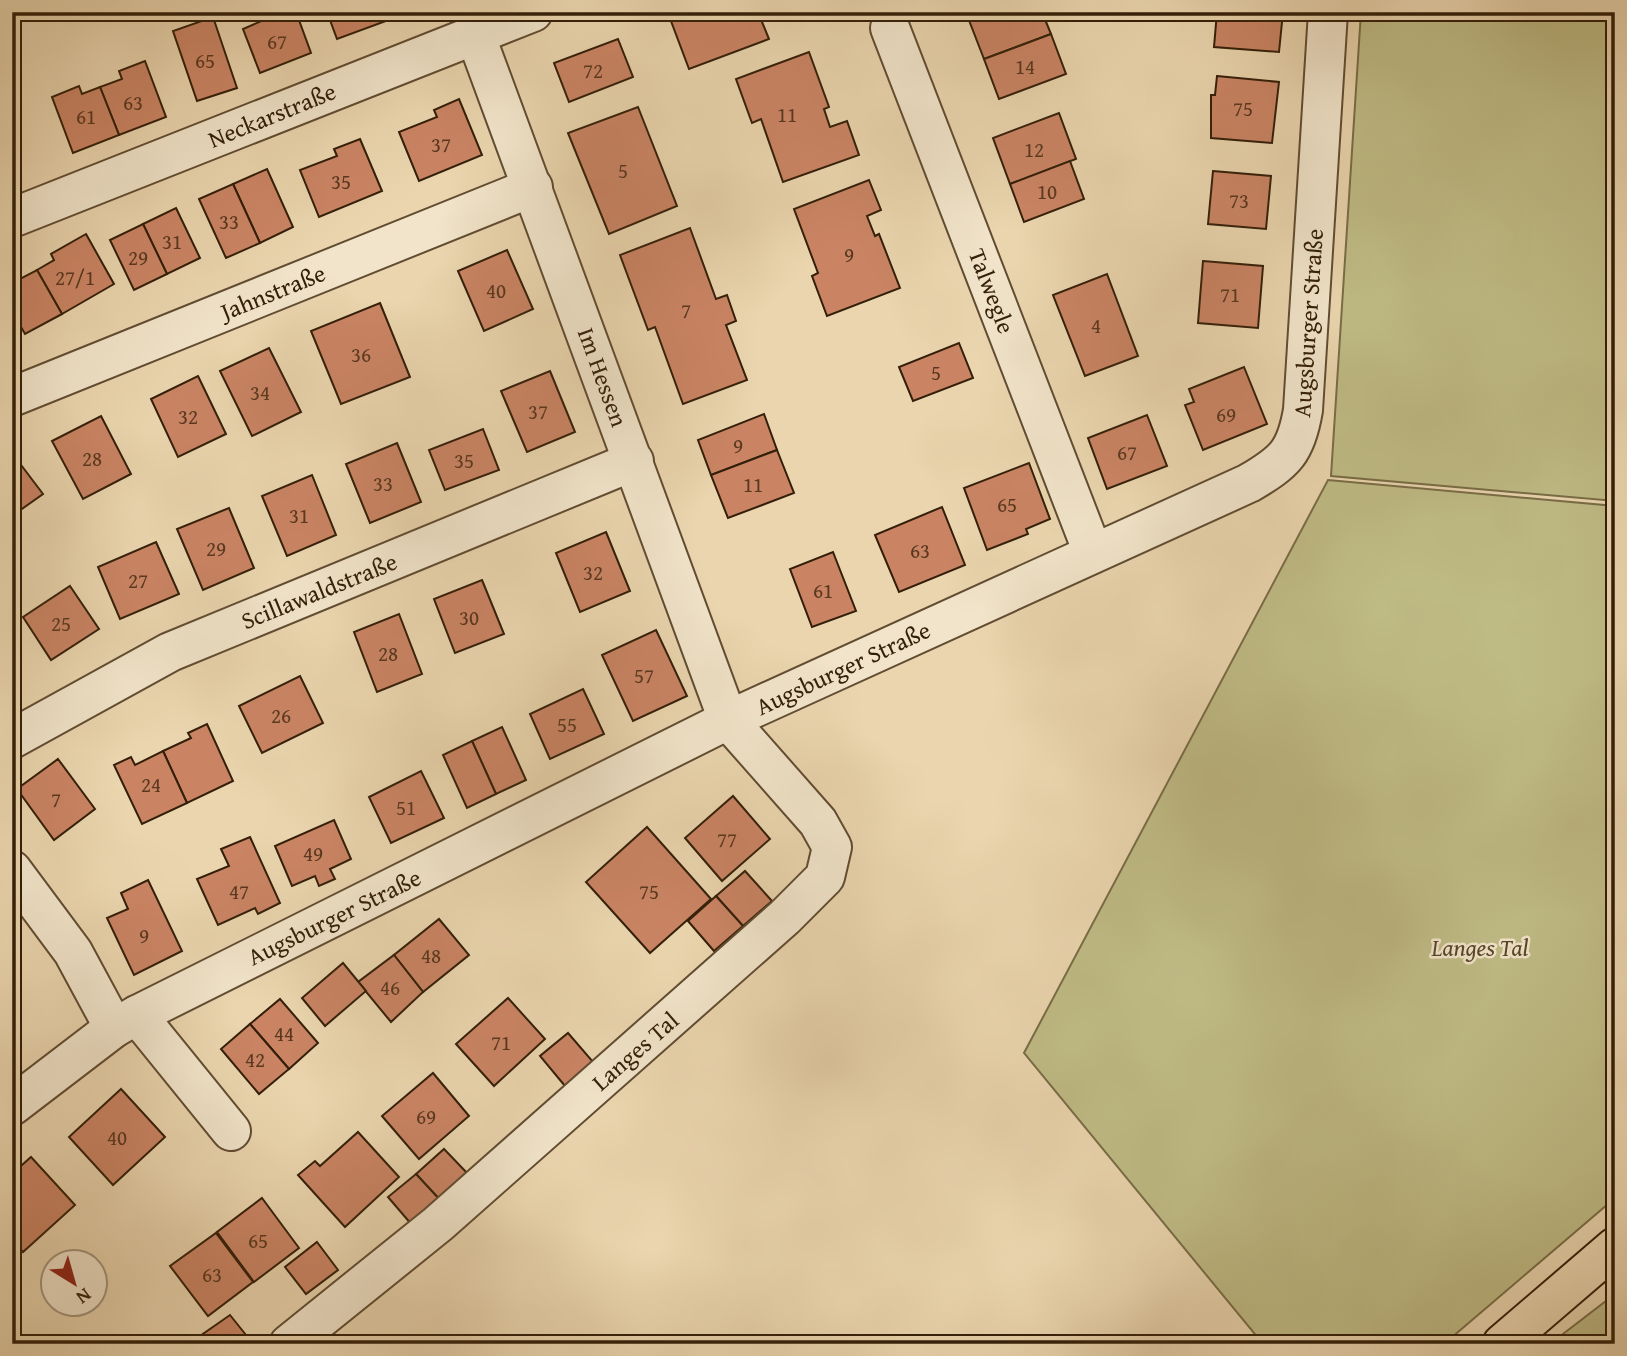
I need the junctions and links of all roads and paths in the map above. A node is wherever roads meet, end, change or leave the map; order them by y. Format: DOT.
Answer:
graph roads {
  1 [pos="533,12"];
  2 [pos="1328,12"];
  3 [pos="890,28"];
  4 [pos="475,34"];
  5 [pos="533,187"];
  6 [pos="12,218"];
  7 [pos="12,397"];
  8 [pos="634,461"];
  9 [pos="1093,553"];
  10 [pos="728,720"];
  11 [pos="12,739"];
  12 [pos="12,870"];
  13 [pos="126,1021"];
  14 [pos="12,1107"];
  15 [pos="231,1131"];
  16 [pos="1615,1247"];
  17 [pos="289,1344"];
  18 [pos="1502,1344"];
  1 -- 4 [label="street, Neckarstraße"];
  2 -- 9 [label="street, Augsburger Straße"];
  3 -- 9 [label="street, Talwegle"];
  4 -- 5 [label="street, Im Hessen"];
  4 -- 6 [label="street, Neckarstraße"];
  5 -- 7 [label="street, Jahnstraße"];
  5 -- 8 [label="street, Im Hessen"];
  8 -- 10 [label="street, Im Hessen"];
  8 -- 11 [label="street, Scillawaldstraße"];
  9 -- 10 [label="street, Augsburger Straße"];
  10 -- 13 [label="street, Augsburger Straße"];
  10 -- 17 [label="street, Langes Tal"];
  12 -- 13 [label="street"];
  13 -- 14 [label="street, Augsburger Straße"];
  13 -- 15 [label="street"];
  16 -- 18 [label="main road"];
}
